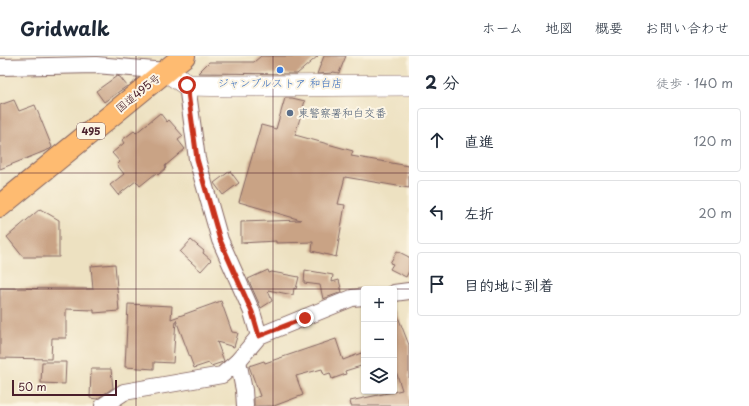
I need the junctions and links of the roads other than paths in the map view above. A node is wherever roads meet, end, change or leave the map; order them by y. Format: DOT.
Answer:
graph roads {
  1 [pos="184,56"];
  2 [pos="0,67"];
  3 [pos="166,71"];
  4 [pos="187,85"];
  5 [pos="409,85"];
  6 [pos="0,206"];
  7 [pos="409,291"];
  8 [pos="397,293"];
  9 [pos="361,297"];
  10 [pos="259,336"];
  11 [pos="238,361"];
  12 [pos="103,406"];
  13 [pos="245,406"];
  1 -- 3 [label="highway, 国道495号 / 495"];
  2 -- 3 [label="street"];
  3 -- 4 [label="street"];
  3 -- 6 [label="highway, 国道495号 / 495"];
  4 -- 5 [label="street"];
  4 -- 10 [label="street"];
  7 -- 8 [label="street"];
  9 -- 10 [label="street"];
  10 -- 11 [label="street"];
  11 -- 12 [label="street"];
  11 -- 13 [label="street"];
}
